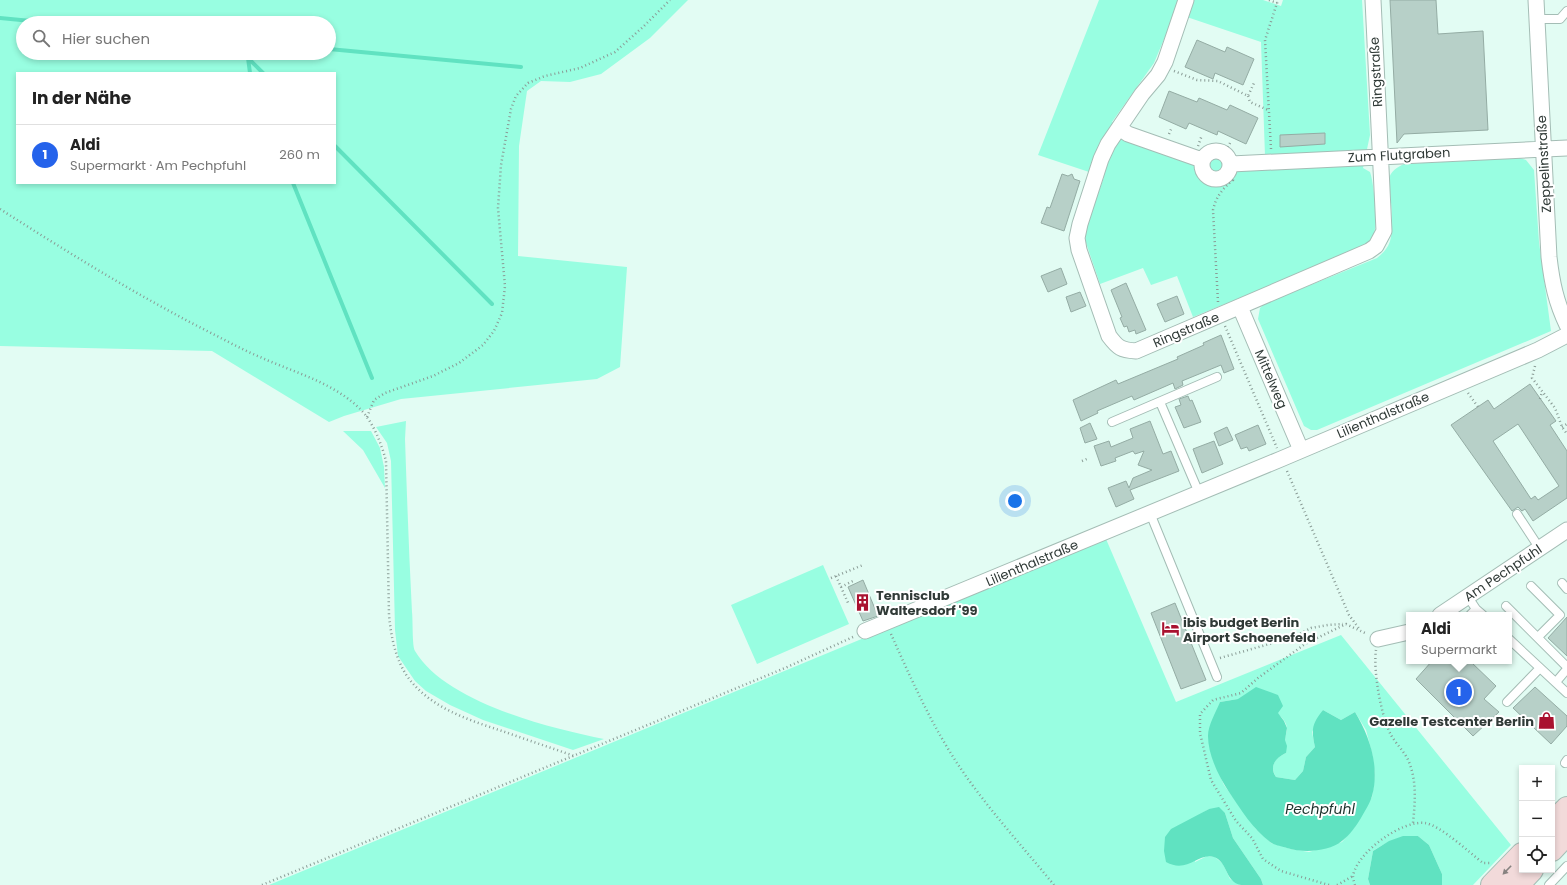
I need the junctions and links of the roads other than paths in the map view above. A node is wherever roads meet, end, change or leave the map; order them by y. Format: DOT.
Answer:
graph roads {
  1 [pos="1186,0"];
  2 [pos="1373,0"];
  3 [pos="1536,0"];
  4 [pos="1567,10"];
  5 [pos="1537,19"];
  6 [pos="1119,128"];
  7 [pos="1567,148"];
  8 [pos="1544,149"];
  9 [pos="1380,156"];
  10 [pos="1229,158"];
  11 [pos="1202,160"];
  12 [pos="1240,307"];
  13 [pos="1567,325"];
  14 [pos="1567,335"];
  15 [pos="1217,377"];
  16 [pos="1160,402"];
  17 [pos="1112,422"];
  18 [pos="1301,450"];
  19 [pos="1199,493"];
  20 [pos="1150,513"];
  21 [pos="1517,514"];
  22 [pos="1567,530"];
  23 [pos="1540,549"];
  24 [pos="1531,586"];
  25 [pos="1472,603"];
  26 [pos="1506,606"];
  27 [pos="1448,612"];
  28 [pos="1470,612"];
  29 [pos="1480,612"];
  30 [pos="866,631"];
  31 [pos="1406,633"];
  32 [pos="1538,637"];
  33 [pos="1378,639"];
  34 [pos="1512,642"];
  35 [pos="1540,668"];
  36 [pos="1567,668"];
  37 [pos="1217,677"];
  38 [pos="1556,682"];
  39 [pos="1567,693"];
  40 [pos="1507,702"];
  41 [pos="1567,808"];
  42 [pos="1555,820"];
  43 [pos="1567,834"];
  44 [pos="1555,847"];
  45 [pos="1519,857"];
  46 [pos="1567,866"];
  47 [pos="1529,873"];
  48 [pos="1492,885"];
  49 [pos="1518,885"];
  50 [pos="1549,885"];
  1 -- 6 [label="street, Ringstraße"];
  2 -- 9 [label="street, Ringstraße"];
  3 -- 5 [label="street, Zeppelinstraße"];
  4 -- 5 [label="lane"];
  5 -- 8 [label="street, Zeppelinstraße"];
  6 -- 11 [label="street"];
  6 -- 12 [label="street, Ringstraße"];
  7 -- 8 [label="street, Zum Flutgraben"];
  8 -- 9 [label="street, Zum Flutgraben"];
  8 -- 13 [label="street, Zeppelinstraße"];
  9 -- 10 [label="street, Zum Flutgraben"];
  9 -- 12 [label="street, Ringstraße"];
  10 -- 11 [label="street, Zum Flutgraben"];
  10 -- 11 [label="street, Zum Flutgraben"];
  12 -- 18 [label="street, Mittelweg"];
  14 -- 18 [label="street, Lilienthalstraße"];
  15 -- 16 [label="lane"];
  16 -- 17 [label="lane"];
  16 -- 19 [label="lane"];
  18 -- 19 [label="street, Lilienthalstraße"];
  19 -- 20 [label="street, Lilienthalstraße"];
  20 -- 30 [label="street, Lilienthalstraße"];
  20 -- 37 [label="lane"];
  21 -- 23 [label="lane"];
  22 -- 23 [label="street, Am Pechpfuhl"];
  23 -- 25 [label="street, Am Pechpfuhl"];
  24 -- 32 [label="lane"];
  25 -- 27 [label="street, Am Pechpfuhl"];
  25 -- 28 [label="lane"];
  25 -- 29 [label="lane"];
  26 -- 32 [label="lane"];
  31 -- 33 [label="street"];
  32 -- 36 [label="lane"];
  34 -- 35 [label="lane"];
  35 -- 38 [label="lane"];
  35 -- 40 [label="lane"];
  36 -- 38 [label="lane"];
  38 -- 39 [label="lane"];
  41 -- 42 [label="main road"];
  43 -- 44 [label="main road"];
  45 -- 48 [label="main road, one-way"];
  46 -- 50 [label="lane"];
  47 -- 49 [label="main road"];
}
